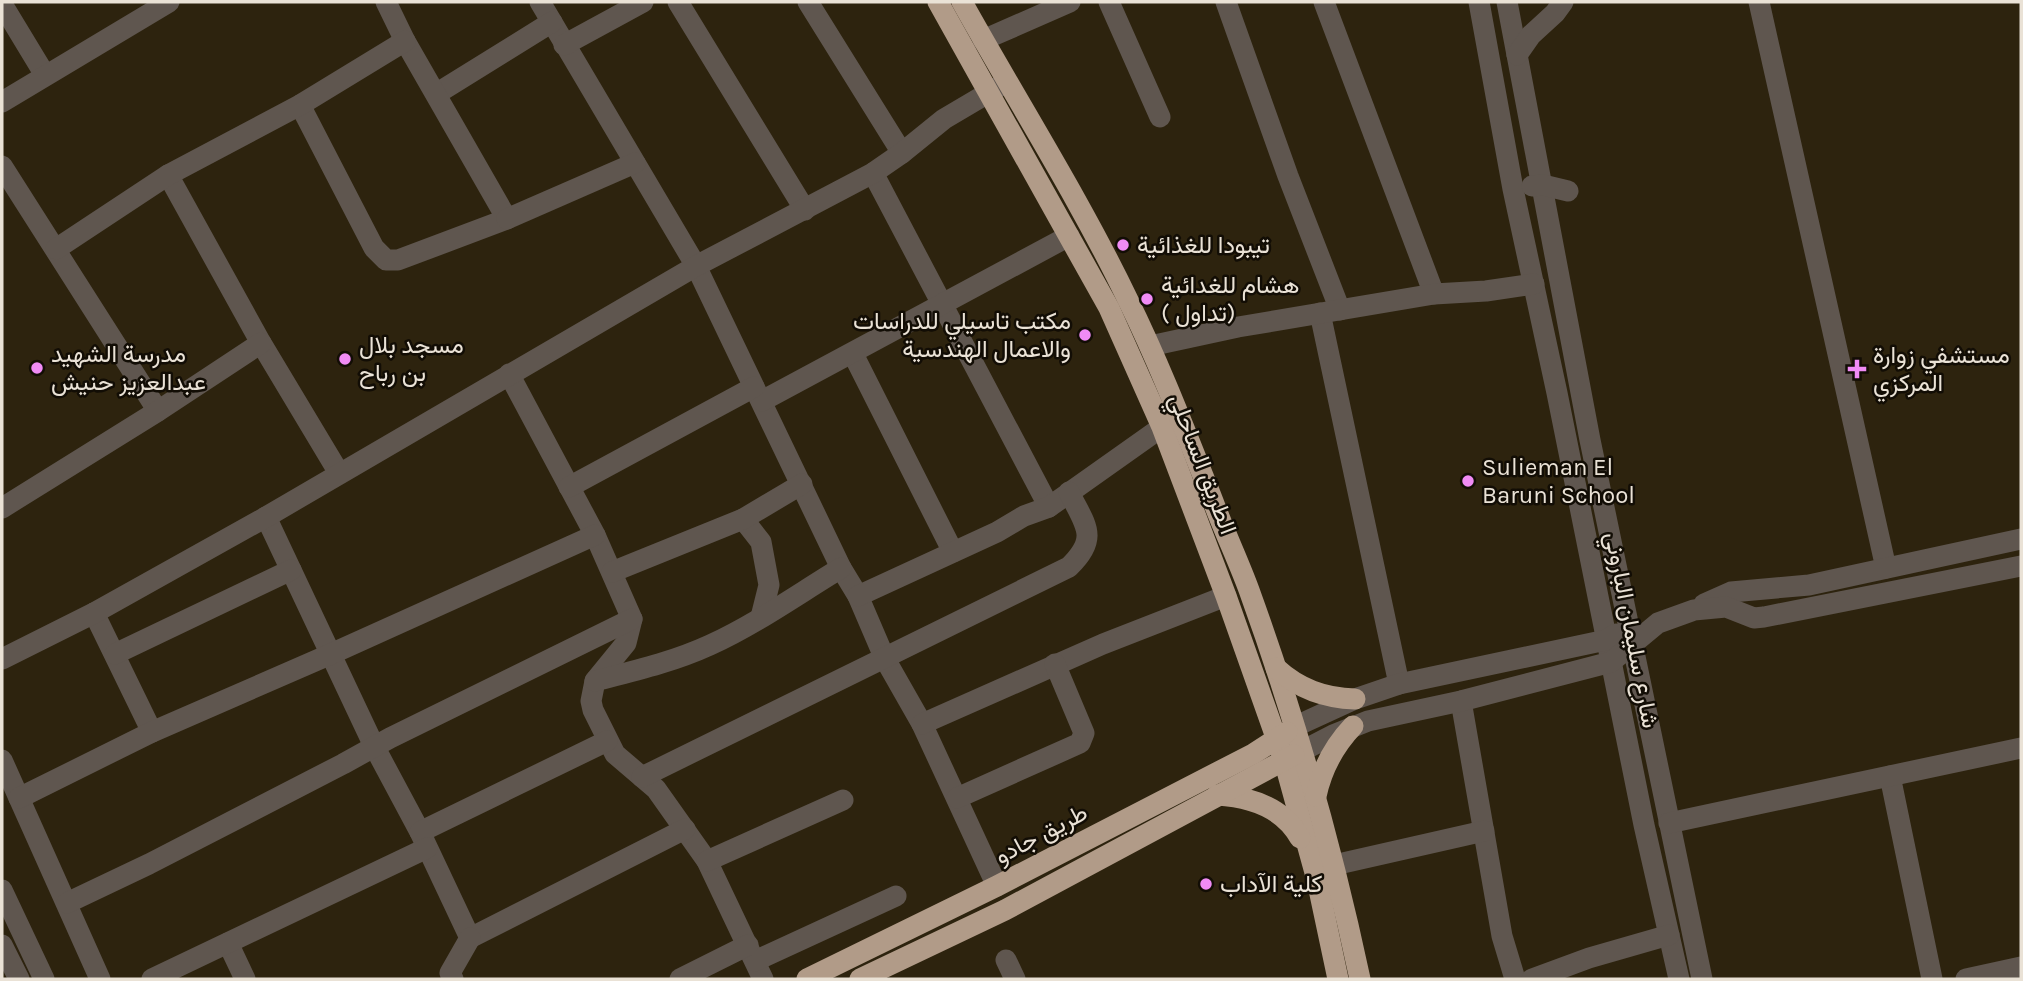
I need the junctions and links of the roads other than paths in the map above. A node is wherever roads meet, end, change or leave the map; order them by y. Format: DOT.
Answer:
graph roads {
  1 [pos="169,2"];
  2 [pos="386,2"];
  3 [pos="540,2"];
  4 [pos="643,2"];
  5 [pos="677,2"];
  6 [pos="808,2"];
  7 [pos="938,2"];
  8 [pos="962,2"];
  9 [pos="1070,2"];
  10 [pos="1110,2"];
  11 [pos="1226,2"];
  12 [pos="1324,2"];
  13 [pos="1479,2"];
  14 [pos="1507,2"];
  15 [pos="1563,2"];
  16 [pos="1759,2"];
  17 [pos="2,4"];
  18 [pos="552,22"];
  19 [pos="983,40"];
  20 [pos="405,41"];
  21 [pos="564,45"];
  22 [pos="1517,55"];
  23 [pos="45,75"];
  24 [pos="997,87"];
  25 [pos="436,94"];
  26 [pos="2,102"];
  27 [pos="300,105"];
  28 [pos="1160,117"];
  29 [pos="902,153"];
  30 [pos="635,163"];
  31 [pos="2,166"];
  32 [pos="873,173"];
  33 [pos="168,175"];
  34 [pos="1543,185"];
  35 [pos="1513,189"];
  36 [pos="1568,191"];
  37 [pos="805,210"];
  38 [pos="507,219"];
  39 [pos="1069,236"];
  40 [pos="56,249"];
  41 [pos="696,266"];
  42 [pos="1534,284"];
  43 [pos="1434,294"];
  44 [pos="942,304"];
  45 [pos="1330,311"];
  46 [pos="261,344"];
  47 [pos="1150,346"];
  48 [pos="853,354"];
  49 [pos="509,374"];
  50 [pos="758,394"];
  51 [pos="158,411"];
  52 [pos="1162,427"];
  53 [pos="339,473"];
  54 [pos="802,484"];
  55 [pos="569,486"];
  56 [pos="1069,492"];
  57 [pos="2,508"];
  58 [pos="1049,508"];
  59 [pos="267,517"];
  60 [pos="743,519"];
  61 [pos="595,535"];
  62 [pos="2021,539"];
  63 [pos="953,552"];
  64 [pos="2021,566"];
  65 [pos="841,568"];
  66 [pos="1886,568"];
  67 [pos="291,570"];
  68 [pos="612,572"];
  69 [pos="858,596"];
  70 [pos="1226,596"];
  71 [pos="1693,610"];
  72 [pos="94,613"];
  73 [pos="761,617"];
  74 [pos="632,619"];
  75 [pos="1631,637"];
  76 [pos="1606,640"];
  77 [pos="115,654"];
  78 [pos="331,654"];
  79 [pos="2,659"];
  80 [pos="885,659"];
  81 [pos="1611,662"];
  82 [pos="1055,664"];
  83 [pos="1276,668"];
  84 [pos="595,681"];
  85 [pos="1399,684"];
  86 [pos="1355,699"];
  87 [pos="1461,701"];
  88 [pos="922,724"];
  89 [pos="1353,726"];
  90 [pos="1294,727"];
  91 [pos="152,732"];
  92 [pos="1276,740"];
  93 [pos="607,741"];
  94 [pos="374,746"];
  95 [pos="2021,748"];
  96 [pos="1293,756"];
  97 [pos="2,760"];
  98 [pos="1890,776"];
  99 [pos="642,777"];
  100 [pos="1217,795"];
  101 [pos="19,798"];
  102 [pos="957,798"];
  103 [pos="1316,798"];
  104 [pos="843,800"];
  105 [pos="1669,823"];
  106 [pos="685,830"];
  107 [pos="1484,831"];
  108 [pos="423,840"];
  109 [pos="1307,850"];
  110 [pos="707,861"];
  111 [pos="1334,865"];
  112 [pos="998,886"];
  113 [pos="2,890"];
  114 [pos="896,896"];
  115 [pos="67,903"];
  116 [pos="1669,935"];
  117 [pos="470,939"];
  118 [pos="228,943"];
  119 [pos="2,945"];
  120 [pos="755,962"];
  121 [pos="2021,967"];
  122 [pos="446,977"];
  123 [pos="19,979"];
  124 [pos="44,979"];
  125 [pos="100,979"];
  126 [pos="152,979"];
  127 [pos="245,979"];
  128 [pos="680,979"];
  129 [pos="807,979"];
  130 [pos="860,979"];
  131 [pos="1338,979"];
  132 [pos="1360,979"];
  133 [pos="1514,979"];
  134 [pos="1532,979"];
  135 [pos="1679,979"];
  136 [pos="1702,979"];
  137 [pos="1932,979"];
  138 [pos="1971,979"];
  1 -- 23 [label="street"];
  2 -- 20 [label="street"];
  3 -- 18 [label="street"];
  4 -- 21 [label="street"];
  5 -- 37 [label="street"];
  6 -- 29 [label="street"];
  7 -- 24 [label="highway, الطريق الساحلي"];
  8 -- 19 [label="highway, الطريق الساحلي"];
  9 -- 19 [label="street"];
  10 -- 28 [label="street"];
  11 -- 45 [label="street"];
  12 -- 43 [label="street"];
  13 -- 35 [label="street, شارع سليمان الباروني"];
  14 -- 22 [label="street, شارع سليمان الباروني"];
  15 -- 22 [label="street"];
  16 -- 66 [label="street"];
  17 -- 23 [label="street"];
  18 -- 21 [label="street"];
  18 -- 25 [label="street"];
  19 -- 24 [label="highway, الطريق الساحلي"];
  20 -- 25 [label="street"];
  20 -- 27 [label="street"];
  21 -- 30 [label="street"];
  22 -- 34 [label="street, شارع سليمان الباروني"];
  23 -- 26 [label="street"];
  24 -- 29 [label="street"];
  24 -- 39 [label="highway, الطريق الساحلي"];
  24 -- 47 [label="highway, الطريق الساحلي"];
  25 -- 38 [label="street"];
  27 -- 33 [label="street"];
  27 -- 38 [label="street"];
  29 -- 32 [label="street"];
  30 -- 38 [label="street"];
  30 -- 41 [label="street"];
  31 -- 40 [label="street"];
  32 -- 37 [label="street"];
  32 -- 44 [label="street"];
  33 -- 40 [label="street"];
  33 -- 46 [label="street"];
  34 -- 35 [label="street"];
  34 -- 36 [label="street"];
  34 -- 75 [label="street, شارع سليمان الباروني"];
  35 -- 42 [label="street, شارع سليمان الباروني"];
  37 -- 41 [label="street"];
  39 -- 44 [label="street"];
  39 -- 52 [label="highway, الطريق الساحلي"];
  40 -- 51 [label="street"];
  41 -- 49 [label="street"];
  41 -- 50 [label="street"];
  42 -- 43 [label="street"];
  42 -- 76 [label="street, شارع سليمان الباروني"];
  43 -- 45 [label="street"];
  44 -- 48 [label="street"];
  44 -- 58 [label="street"];
  45 -- 47 [label="street"];
  45 -- 85 [label="street"];
  46 -- 51 [label="street"];
  46 -- 53 [label="street"];
  47 -- 83 [label="highway, الطريق الساحلي"];
  48 -- 50 [label="street"];
  48 -- 63 [label="street"];
  49 -- 53 [label="street"];
  49 -- 55 [label="street"];
  50 -- 54 [label="street"];
  50 -- 55 [label="street"];
  51 -- 57 [label="street"];
  52 -- 56 [label="street"];
  52 -- 70 [label="highway, الطريق الساحلي"];
  53 -- 59 [label="street"];
  54 -- 60 [label="street"];
  54 -- 65 [label="street"];
  55 -- 61 [label="street"];
  56 -- 58 [label="street"];
  56 -- 80 [label="street"];
  58 -- 63 [label="street"];
  59 -- 67 [label="street"];
  59 -- 72 [label="street"];
  60 -- 68 [label="street"];
  60 -- 73 [label="street"];
  61 -- 68 [label="street"];
  61 -- 78 [label="street"];
  62 -- 66 [label="street"];
  63 -- 69 [label="street"];
  64 -- 71 [label="street"];
  65 -- 69 [label="street"];
  65 -- 73 [label="street"];
  66 -- 71 [label="street"];
  67 -- 77 [label="street"];
  67 -- 78 [label="street"];
  68 -- 74 [label="street"];
  69 -- 80 [label="street"];
  70 -- 82 [label="street"];
  70 -- 92 [label="highway, الطريق الساحلي"];
  71 -- 75 [label="street"];
  72 -- 77 [label="street"];
  72 -- 79 [label="street"];
  73 -- 84 [label="street"];
  74 -- 84 [label="street"];
  74 -- 94 [label="street"];
  75 -- 76 [label="street"];
  75 -- 81 [label="street"];
  75 -- 105 [label="street, شارع سليمان الباروني"];
  76 -- 81 [label="street, شارع سليمان الباروني"];
  76 -- 85 [label="street"];
  77 -- 91 [label="street"];
  78 -- 91 [label="street"];
  78 -- 94 [label="street"];
  80 -- 88 [label="street"];
  80 -- 99 [label="street"];
  81 -- 87 [label="street"];
  81 -- 116 [label="street, شارع سليمان الباروني"];
  82 -- 88 [label="street"];
  82 -- 102 [label="street"];
  83 -- 86 [label="highway"];
  83 -- 90 [label="highway, الطريق الساحلي"];
  84 -- 93 [label="street"];
  85 -- 86 [label="street"];
  86 -- 90 [label="street"];
  87 -- 89 [label="street"];
  87 -- 107 [label="street"];
  88 -- 102 [label="street"];
  89 -- 96 [label="street"];
  89 -- 103 [label="highway"];
  90 -- 92 [label="highway, طريق جادو"];
  90 -- 96 [label="highway, الطريق الساحلي"];
  91 -- 101 [label="street"];
  92 -- 96 [label="highway, الطريق الساحلي"];
  92 -- 112 [label="highway, طريق جادو"];
  93 -- 99 [label="street"];
  93 -- 108 [label="street"];
  94 -- 108 [label="street"];
  94 -- 115 [label="street"];
  95 -- 98 [label="street"];
  96 -- 100 [label="highway, طريق جادو"];
  96 -- 103 [label="highway"];
  96 -- 109 [label="highway, الطريق الساحلي"];
  97 -- 101 [label="street"];
  98 -- 105 [label="street"];
  98 -- 137 [label="street"];
  99 -- 106 [label="street"];
  100 -- 109 [label="highway"];
  100 -- 130 [label="highway, طريق جادو"];
  101 -- 115 [label="street"];
  102 -- 112 [label="street"];
  103 -- 111 [label="highway"];
  104 -- 110 [label="street"];
  105 -- 136 [label="street, شارع سليمان الباروني"];
  106 -- 110 [label="street"];
  106 -- 117 [label="street"];
  107 -- 111 [label="street"];
  107 -- 133 [label="street"];
  108 -- 117 [label="street"];
  108 -- 118 [label="street"];
  109 -- 131 [label="highway, الطريق الساحلي"];
  110 -- 120 [label="street"];
  111 -- 132 [label="highway"];
  112 -- 129 [label="highway, طريق جادو"];
  113 -- 124 [label="street"];
  114 -- 120 [label="street"];
  115 -- 125 [label="street"];
  116 -- 134 [label="street"];
  116 -- 135 [label="street, شارع سليمان الباروني"];
  117 -- 122 [label="street"];
  118 -- 126 [label="street"];
  118 -- 127 [label="street"];
  119 -- 123 [label="street"];
  120 -- 128 [label="street"];
  121 -- 138 [label="street"];
}
